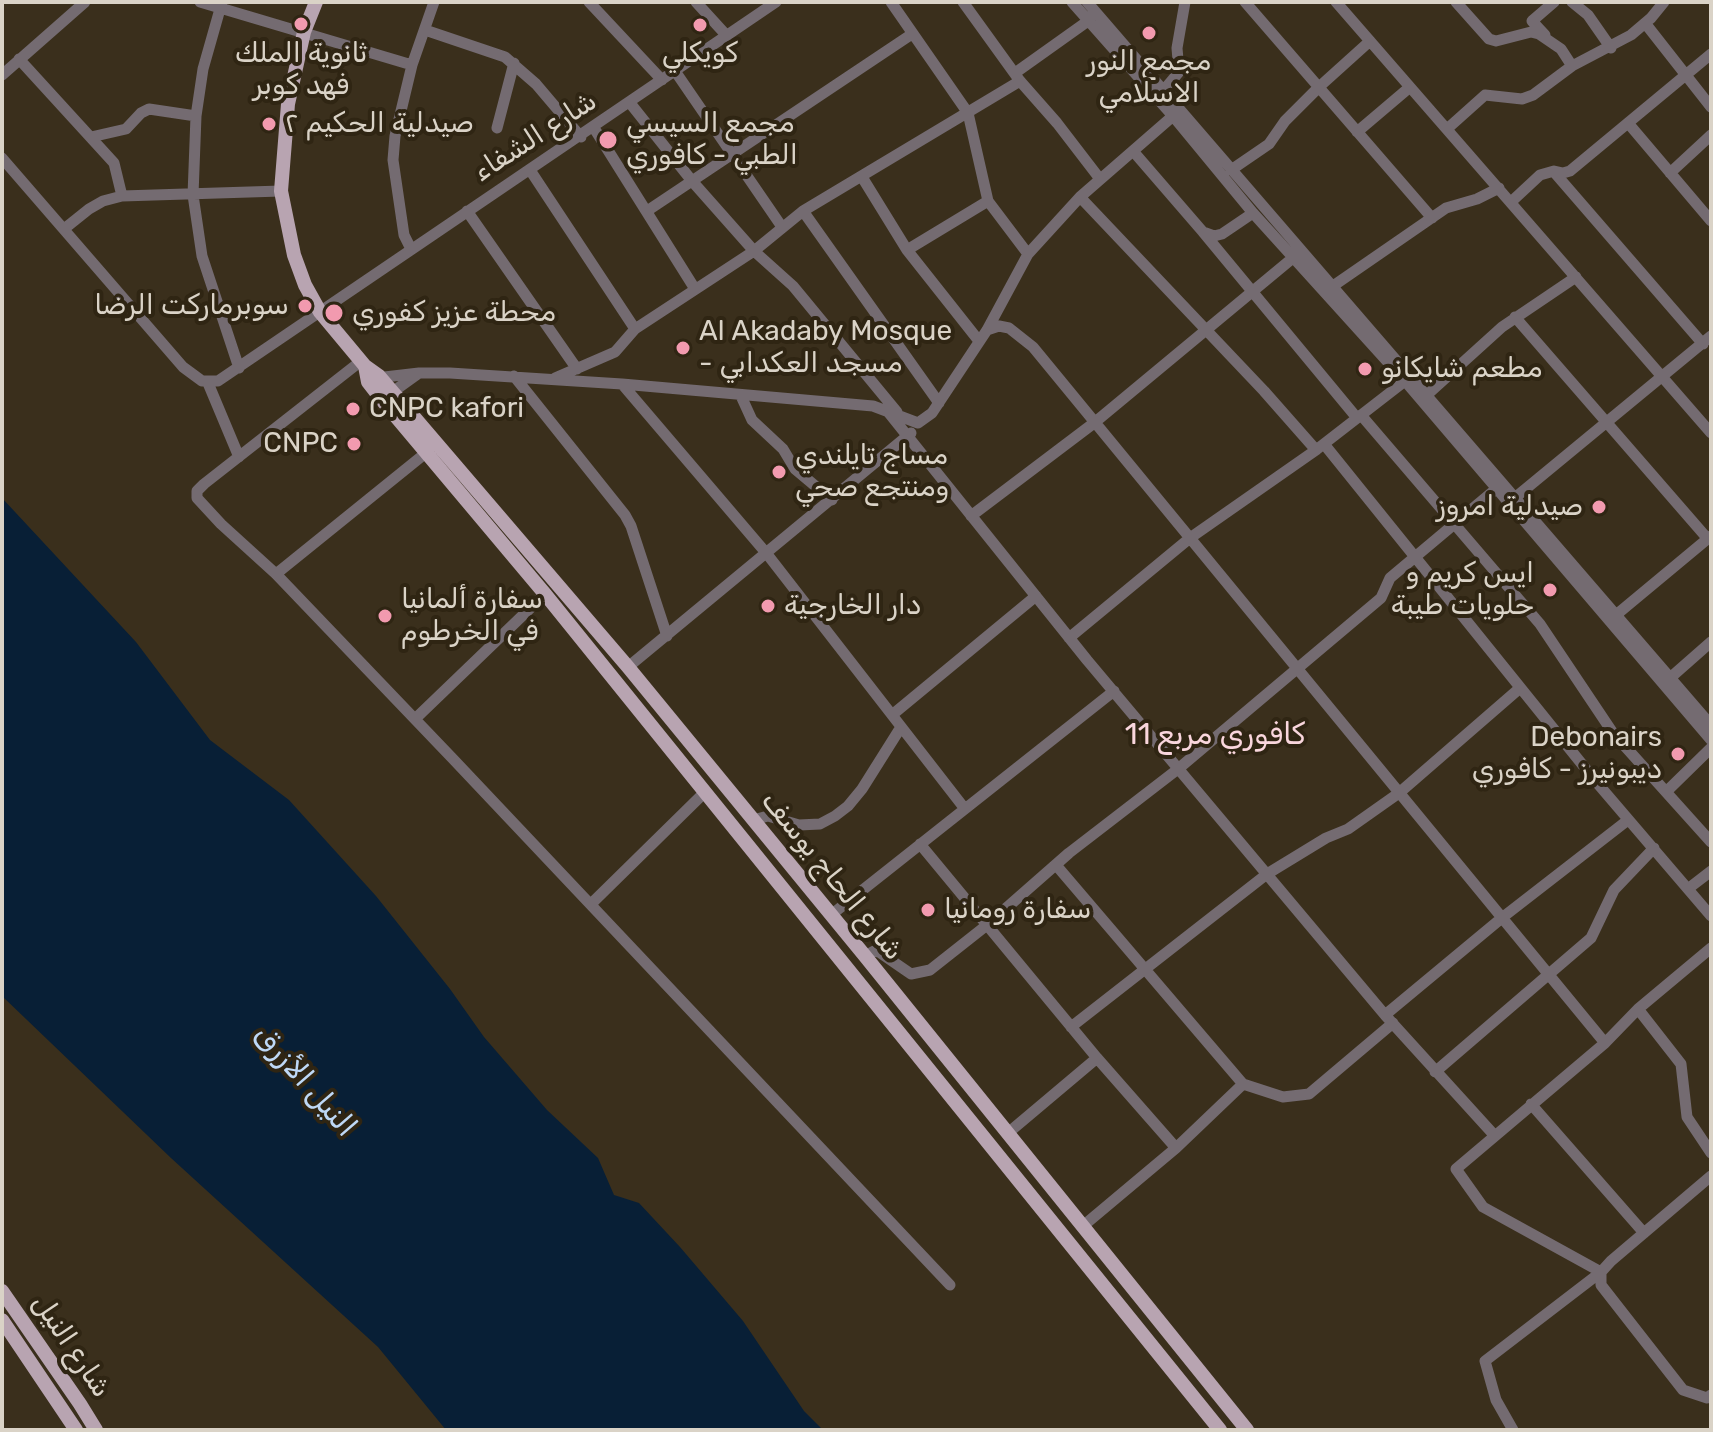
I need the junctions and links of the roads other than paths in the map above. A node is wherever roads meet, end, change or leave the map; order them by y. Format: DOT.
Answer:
graph roads {
  1 [pos="85,2"];
  2 [pos="200,2"];
  3 [pos="316,2"];
  4 [pos="434,2"];
  5 [pos="589,2"];
  6 [pos="696,2"];
  7 [pos="776,2"];
  8 [pos="891,2"];
  9 [pos="963,2"];
  10 [pos="1072,2"];
  11 [pos="1185,2"];
  12 [pos="1245,2"];
  13 [pos="1336,2"];
  14 [pos="1456,2"];
  15 [pos="1554,2"];
  16 [pos="1572,2"];
  17 [pos="1664,2"];
  18 [pos="221,5"];
  19 [pos="1090,5"];
  20 [pos="1088,21"];
  21 [pos="1645,23"];
  22 [pos="425,30"];
  23 [pos="304,32"];
  24 [pos="912,34"];
  25 [pos="727,36"];
  26 [pos="1548,38"];
  27 [pos="1370,41"];
  28 [pos="1611,48"];
  29 [pos="1711,54"];
  30 [pos="19,59"];
  31 [pos="514,63"];
  32 [pos="412,65"];
  33 [pos="1572,66"];
  34 [pos="675,71"];
  35 [pos="2,75"];
  36 [pos="1686,76"];
  37 [pos="1018,77"];
  38 [pos="662,80"];
  39 [pos="1319,87"];
  40 [pos="1410,87"];
  41 [pos="1163,91"];
  42 [pos="630,103"];
  43 [pos="1711,107"];
  44 [pos="968,113"];
  45 [pos="196,116"];
  46 [pos="1173,116"];
  47 [pos="1628,123"];
  48 [pos="497,128"];
  49 [pos="594,128"];
  50 [pos="1447,129"];
  51 [pos="1357,132"];
  52 [pos="1711,135"];
  53 [pos="91,137"];
  54 [pos="581,137"];
  55 [pos="1133,151"];
  56 [pos="731,155"];
  57 [pos="2,158"];
  58 [pos="530,170"];
  59 [pos="1231,170"];
  60 [pos="1554,171"];
  61 [pos="1670,173"];
  62 [pos="862,177"];
  63 [pos="1100,179"];
  64 [pos="692,181"];
  65 [pos="1499,188"];
  66 [pos="281,191"];
  67 [pos="193,195"];
  68 [pos="122,196"];
  69 [pos="1080,197"];
  70 [pos="988,201"];
  71 [pos="1511,202"];
  72 [pos="467,211"];
  73 [pos="647,211"];
  74 [pos="803,211"];
  75 [pos="1253,213"];
  76 [pos="1432,218"];
  77 [pos="1711,221"];
  78 [pos="782,227"];
  79 [pos="64,229"];
  80 [pos="1203,232"];
  81 [pos="411,249"];
  82 [pos="907,250"];
  83 [pos="754,251"];
  84 [pos="1028,254"];
  85 [pos="1294,257"];
  86 [pos="1576,277"];
  87 [pos="1333,286"];
  88 [pos="695,289"];
  89 [pos="1252,293"];
  90 [pos="320,312"];
  91 [pos="1515,317"];
  92 [pos="635,329"];
  93 [pos="987,330"];
  94 [pos="1204,330"];
  95 [pos="1707,340"];
  96 [pos="979,341"];
  97 [pos="363,364"];
  98 [pos="239,368"];
  99 [pos="577,369"];
  100 [pos="419,373"];
  101 [pos="514,376"];
  102 [pos="1661,376"];
  103 [pos="374,379"];
  104 [pos="552,379"];
  105 [pos="1405,381"];
  106 [pos="208,383"];
  107 [pos="622,384"];
  108 [pos="1428,394"];
  109 [pos="387,396"];
  110 [pos="741,396"];
  111 [pos="939,403"];
  112 [pos="887,409"];
  113 [pos="1359,416"];
  114 [pos="902,418"];
  115 [pos="1607,420"];
  116 [pos="918,423"];
  117 [pos="1094,423"];
  118 [pos="1711,433"];
  119 [pos="908,438"];
  120 [pos="1320,447"];
  121 [pos="427,452"];
  122 [pos="239,457"];
  123 [pos="1496,489"];
  124 [pos="832,500"];
  125 [pos="1512,500"];
  126 [pos="971,516"];
  127 [pos="1455,524"];
  128 [pos="1709,537"];
  129 [pos="1190,538"];
  130 [pos="767,554"];
  131 [pos="1415,557"];
  132 [pos="276,574"];
  133 [pos="545,594"];
  134 [pos="1036,596"];
  135 [pos="1616,615"];
  136 [pos="667,636"];
  137 [pos="1069,638"];
  138 [pos="1711,642"];
  139 [pos="628,667"];
  140 [pos="1296,668"];
  141 [pos="1670,678"];
  142 [pos="1520,688"];
  143 [pos="1114,691"];
  144 [pos="1711,701"];
  145 [pos="1685,709"];
  146 [pos="1699,711"];
  147 [pos="892,715"];
  148 [pos="415,719"];
  149 [pos="1711,725"];
  150 [pos="901,727"];
  151 [pos="1711,740"];
  152 [pos="1711,748"];
  153 [pos="1178,769"];
  154 [pos="1667,791"];
  155 [pos="704,793"];
  156 [pos="1399,793"];
  157 [pos="965,809"];
  158 [pos="753,820"];
  159 [pos="1628,820"];
  160 [pos="737,833"];
  161 [pos="1711,842"];
  162 [pos="920,844"];
  163 [pos="1654,848"];
  164 [pos="1056,865"];
  165 [pos="1711,871"];
  166 [pos="1267,874"];
  167 [pos="1689,888"];
  168 [pos="591,904"];
  169 [pos="831,915"];
  170 [pos="1711,916"];
  171 [pos="1503,917"];
  172 [pos="987,925"];
  173 [pos="1711,948"];
  174 [pos="865,956"];
  175 [pos="1144,969"];
  176 [pos="1551,974"];
  177 [pos="1638,1009"];
  178 [pos="1389,1019"];
  179 [pos="1071,1027"];
  180 [pos="1605,1043"];
  181 [pos="1097,1058"];
  182 [pos="1435,1072"];
  183 [pos="1243,1084"];
  184 [pos="1531,1104"];
  185 [pos="1008,1133"];
  186 [pos="1495,1136"];
  187 [pos="1176,1148"];
  188 [pos="1711,1153"];
  189 [pos="1711,1176"];
  190 [pos="1083,1226"];
  191 [pos="1644,1233"];
  192 [pos="1601,1272"];
  193 [pos="950,1285"];
  194 [pos="2,1291"];
  195 [pos="2,1320"];
  196 [pos="1212,1387"];
  197 [pos="1711,1395"];
  198 [pos="1196,1400"];
  199 [pos="76,1430"];
  200 [pos="96,1430"];
  201 [pos="1220,1430"];
  202 [pos="1247,1430"];
  203 [pos="1513,1430"];
  1 -- 30 [label="street"];
  2 -- 18 [label="street"];
  3 -- 23 [label="main road, شارع الحاج يوسف"];
  4 -- 22 [label="street"];
  5 -- 38 [label="street"];
  6 -- 25 [label="street"];
  7 -- 25 [label="street, شارع الشفاء"];
  8 -- 24 [label="street"];
  9 -- 37 [label="street"];
  10 -- 20 [label="street"];
  11 -- 41 [label="street"];
  12 -- 39 [label="street"];
  13 -- 27 [label="street"];
  14 -- 26 [label="street"];
  15 -- 26 [label="street"];
  16 -- 28 [label="street"];
  17 -- 21 [label="street"];
  18 -- 23 [label="street"];
  18 -- 45 [label="street"];
  19 -- 20 [label="street"];
  19 -- 41 [label="street"];
  20 -- 37 [label="street"];
  20 -- 46 [label="street"];
  21 -- 28 [label="street"];
  21 -- 36 [label="street"];
  22 -- 31 [label="street"];
  22 -- 32 [label="street"];
  23 -- 32 [label="street"];
  23 -- 66 [label="main road, شارع الحاج يوسف"];
  24 -- 44 [label="street"];
  24 -- 56 [label="street"];
  25 -- 34 [label="street, شارع الشفاء"];
  26 -- 33 [label="street"];
  27 -- 39 [label="street"];
  27 -- 40 [label="street"];
  28 -- 33 [label="street"];
  29 -- 36 [label="street"];
  30 -- 35 [label="street"];
  30 -- 53 [label="street"];
  31 -- 48 [label="street"];
  31 -- 54 [label="street"];
  32 -- 81 [label="street"];
  33 -- 50 [label="street"];
  34 -- 38 [label="street, شارع الشفاء"];
  34 -- 56 [label="street"];
  36 -- 43 [label="street"];
  36 -- 47 [label="street"];
  37 -- 44 [label="street"];
  37 -- 63 [label="street"];
  38 -- 42 [label="street, شارع الشفاء"];
  39 -- 51 [label="street"];
  39 -- 59 [label="street"];
  40 -- 50 [label="street"];
  40 -- 51 [label="street"];
  41 -- 59 [label="street"];
  42 -- 49 [label="street, شارع الشفاء"];
  42 -- 64 [label="street"];
  44 -- 62 [label="street"];
  44 -- 70 [label="street"];
  45 -- 53 [label="street"];
  45 -- 67 [label="street"];
  46 -- 55 [label="street"];
  46 -- 75 [label="street"];
  47 -- 60 [label="street"];
  47 -- 61 [label="street"];
  49 -- 54 [label="street, شارع الشفاء"];
  49 -- 73 [label="street"];
  50 -- 65 [label="street"];
  51 -- 76 [label="street"];
  52 -- 61 [label="street"];
  53 -- 68 [label="street"];
  54 -- 58 [label="street, شارع الشفاء"];
  55 -- 63 [label="street"];
  55 -- 80 [label="street"];
  56 -- 64 [label="street"];
  56 -- 78 [label="street"];
  57 -- 79 [label="street"];
  58 -- 72 [label="street, شارع الشفاء"];
  58 -- 92 [label="street"];
  59 -- 87 [label="street"];
  60 -- 71 [label="street"];
  60 -- 95 [label="street"];
  61 -- 77 [label="street"];
  62 -- 74 [label="street"];
  62 -- 82 [label="street"];
  63 -- 69 [label="street"];
  64 -- 73 [label="street"];
  64 -- 83 [label="street"];
  65 -- 71 [label="street"];
  65 -- 76 [label="street"];
  66 -- 67 [label="street"];
  66 -- 90 [label="main road, شارع الحاج يوسف"];
  67 -- 68 [label="street"];
  67 -- 98 [label="street"];
  68 -- 79 [label="street"];
  69 -- 84 [label="street"];
  69 -- 94 [label="street"];
  70 -- 82 [label="street"];
  70 -- 84 [label="street"];
  71 -- 86 [label="street"];
  72 -- 81 [label="street, شارع الشفاء"];
  72 -- 99 [label="street"];
  73 -- 88 [label="street"];
  74 -- 78 [label="street"];
  74 -- 111 [label="street"];
  75 -- 80 [label="street"];
  75 -- 85 [label="street"];
  76 -- 87 [label="street"];
  78 -- 83 [label="street"];
  79 -- 106 [label="street"];
  80 -- 89 [label="street"];
  81 -- 90 [label="street, شارع الشفاء"];
  82 -- 96 [label="street"];
  83 -- 88 [label="street"];
  83 -- 114 [label="street"];
  84 -- 93 [label="street"];
  85 -- 89 [label="street"];
  85 -- 105 [label="street"];
  86 -- 91 [label="street"];
  86 -- 102 [label="street"];
  87 -- 108 [label="street"];
  88 -- 92 [label="street"];
  89 -- 94 [label="street"];
  89 -- 113 [label="street"];
  90 -- 97 [label="main road, شارع الحاج يوسف"];
  90 -- 98 [label="street, شارع الشفاء"];
  91 -- 108 [label="street"];
  91 -- 115 [label="street"];
  92 -- 99 [label="street"];
  93 -- 96 [label="street"];
  93 -- 117 [label="street"];
  94 -- 117 [label="street"];
  94 -- 120 [label="street"];
  95 -- 102 [label="street"];
  96 -- 111 [label="street"];
  97 -- 103 [label="main road, شارع الحاج يوسف"];
  97 -- 122 [label="street"];
  98 -- 106 [label="street, شارع الشفاء"];
  99 -- 104 [label="street"];
  100 -- 101 [label="street"];
  100 -- 103 [label="street"];
  100 -- 109 [label="street"];
  101 -- 104 [label="street"];
  101 -- 136 [label="street"];
  102 -- 115 [label="street"];
  102 -- 118 [label="street"];
  103 -- 109 [label="main road, شارع الحاج يوسف"];
  104 -- 107 [label="street"];
  105 -- 113 [label="street"];
  105 -- 123 [label="street"];
  106 -- 122 [label="street"];
  107 -- 110 [label="street"];
  107 -- 130 [label="street"];
  108 -- 125 [label="street"];
  109 -- 121 [label="main road, شارع الحاج يوسف"];
  109 -- 139 [label="main road, شارع الحاج يوسف"];
  110 -- 112 [label="street"];
  110 -- 124 [label="street"];
  111 -- 116 [label="street"];
  112 -- 114 [label="street"];
  112 -- 119 [label="street"];
  113 -- 120 [label="street"];
  113 -- 127 [label="street"];
  114 -- 116 [label="street"];
  115 -- 125 [label="street"];
  115 -- 128 [label="street"];
  116 -- 119 [label="street"];
  117 -- 126 [label="street"];
  117 -- 129 [label="street"];
  119 -- 124 [label="street"];
  119 -- 126 [label="street"];
  120 -- 129 [label="street"];
  120 -- 131 [label="street"];
  121 -- 132 [label="street"];
  121 -- 133 [label="main road, شارع الحاج يوسف"];
  122 -- 132 [label="street"];
  123 -- 125 [label="street"];
  123 -- 127 [label="street"];
  124 -- 130 [label="street"];
  125 -- 135 [label="street"];
  125 -- 145 [label="street"];
  126 -- 134 [label="street"];
  127 -- 131 [label="street"];
  127 -- 154 [label="street"];
  128 -- 135 [label="street"];
  129 -- 137 [label="street"];
  129 -- 140 [label="street"];
  130 -- 136 [label="street"];
  130 -- 147 [label="street"];
  131 -- 140 [label="street"];
  131 -- 142 [label="street"];
  132 -- 148 [label="street"];
  133 -- 148 [label="street"];
  133 -- 155 [label="main road, شارع الحاج يوسف"];
  134 -- 137 [label="street"];
  134 -- 147 [label="street"];
  135 -- 141 [label="street"];
  136 -- 139 [label="street"];
  137 -- 143 [label="street"];
  138 -- 141 [label="street"];
  139 -- 158 [label="main road, شارع الحاج يوسف"];
  140 -- 153 [label="street"];
  140 -- 156 [label="street"];
  141 -- 146 [label="street"];
  142 -- 156 [label="street"];
  142 -- 159 [label="street"];
  143 -- 153 [label="street"];
  143 -- 157 [label="street"];
  144 -- 146 [label="street"];
  145 -- 146 [label="street"];
  145 -- 151 [label="street"];
  146 -- 149 [label="street"];
  147 -- 150 [label="street"];
  148 -- 168 [label="street"];
  150 -- 157 [label="street"];
  150 -- 158 [label="street"];
  152 -- 154 [label="street"];
  153 -- 164 [label="street"];
  153 -- 166 [label="street"];
  154 -- 161 [label="street"];
  155 -- 160 [label="main road, شارع الحاج يوسف"];
  155 -- 168 [label="street"];
  156 -- 166 [label="street"];
  156 -- 171 [label="street"];
  157 -- 162 [label="street"];
  158 -- 160 [label="main road"];
  158 -- 169 [label="main road, شارع الحاج يوسف"];
  159 -- 163 [label="street"];
  159 -- 171 [label="street"];
  160 -- 198 [label="main road, شارع الحاج يوسف"];
  162 -- 169 [label="street"];
  162 -- 172 [label="street"];
  163 -- 167 [label="street"];
  163 -- 176 [label="street"];
  164 -- 172 [label="street"];
  164 -- 175 [label="street"];
  165 -- 167 [label="street"];
  166 -- 175 [label="street"];
  166 -- 178 [label="street"];
  167 -- 170 [label="street"];
  168 -- 193 [label="street"];
  169 -- 174 [label="main road, شارع الحاج يوسف"];
  171 -- 176 [label="street"];
  171 -- 178 [label="street"];
  172 -- 174 [label="street"];
  172 -- 179 [label="street"];
  173 -- 177 [label="street"];
  174 -- 185 [label="main road, شارع الحاج يوسف"];
  175 -- 179 [label="street"];
  175 -- 183 [label="street"];
  176 -- 180 [label="street"];
  176 -- 182 [label="street"];
  177 -- 180 [label="street"];
  177 -- 188 [label="street"];
  178 -- 182 [label="street"];
  178 -- 183 [label="street"];
  179 -- 181 [label="street"];
  180 -- 184 [label="street"];
  181 -- 185 [label="street"];
  181 -- 187 [label="street"];
  182 -- 186 [label="street"];
  183 -- 187 [label="street"];
  184 -- 186 [label="street"];
  184 -- 191 [label="street"];
  185 -- 190 [label="main road, شارع الحاج يوسف"];
  186 -- 192 [label="street"];
  187 -- 190 [label="street"];
  189 -- 191 [label="street"];
  190 -- 196 [label="main road, شارع الحاج يوسف"];
  191 -- 192 [label="street"];
  192 -- 197 [label="street"];
  192 -- 203 [label="street"];
  194 -- 200 [label="main road, شارع النيل"];
  195 -- 199 [label="main road, شارع النيل"];
  196 -- 198 [label="main road"];
  196 -- 202 [label="main road, شارع الحاج يوسف"];
  198 -- 201 [label="main road, شارع الحاج يوسف"];
}
